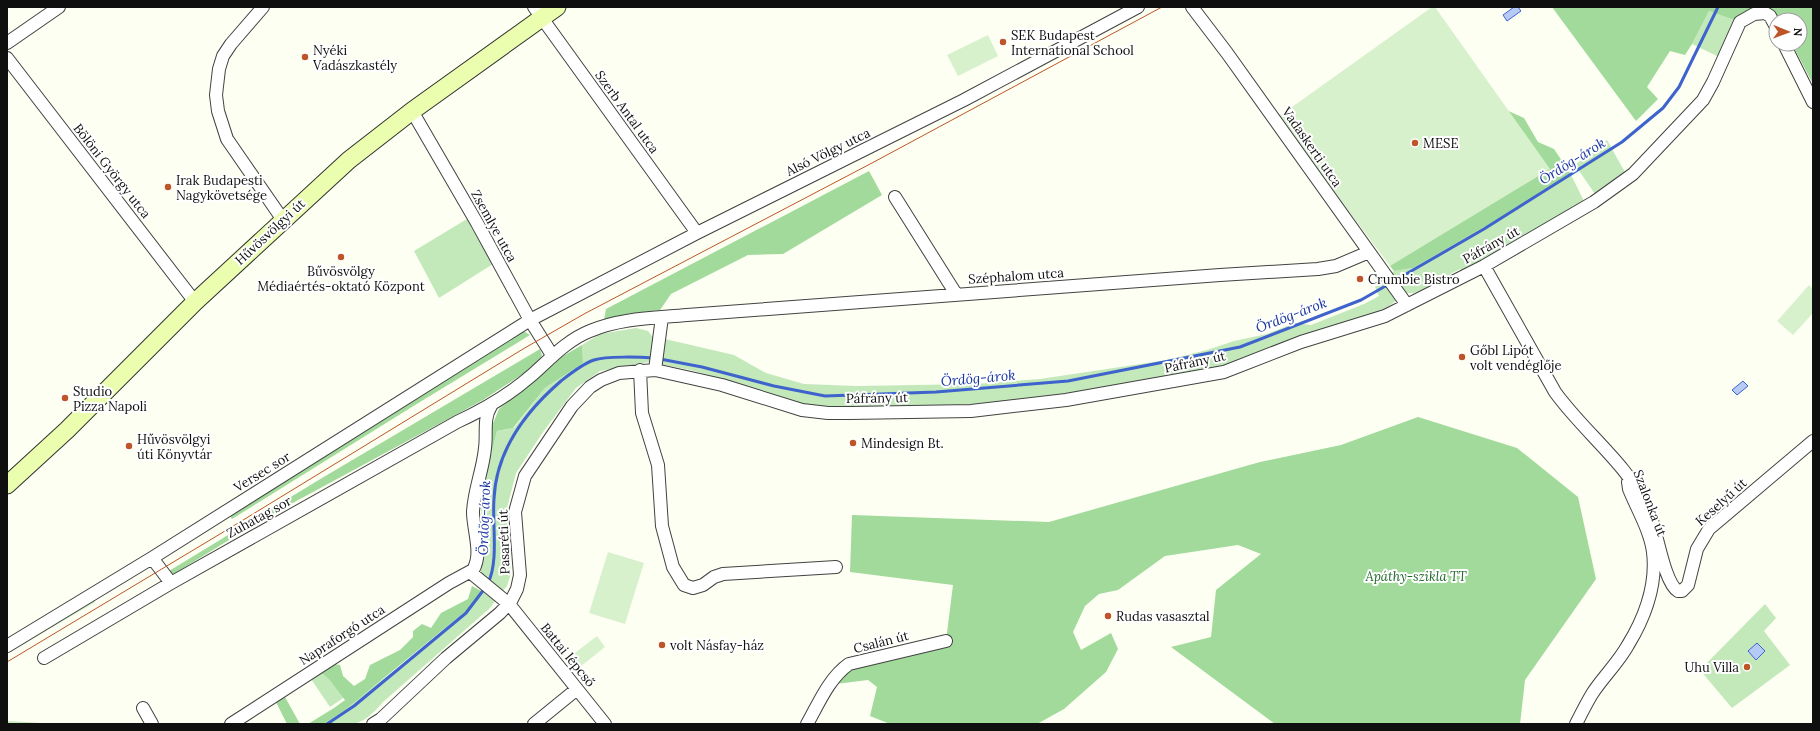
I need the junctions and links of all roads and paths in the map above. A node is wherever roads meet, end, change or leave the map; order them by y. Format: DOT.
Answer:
graph roads {
  1 [pos="59,7"];
  2 [pos="263,7"];
  3 [pos="557,7"];
  4 [pos="1138,7"];
  5 [pos="1192,7"];
  6 [pos="538,12"];
  7 [pos="1768,15"];
  8 [pos="7,43"];
  9 [pos="1788,52"];
  10 [pos="7,58"];
  11 [pos="1813,102"];
  12 [pos="412,111"];
  13 [pos="895,197"];
  14 [pos="283,220"];
  15 [pos="697,233"];
  16 [pos="1369,252"];
  17 [pos="1484,266"];
  18 [pos="956,294"];
  19 [pos="1404,301"];
  20 [pos="195,302"];
  21 [pos="662,317"];
  22 [pos="530,320"];
  23 [pos="552,355"];
  24 [pos="640,370"];
  25 [pos="655,370"];
  26 [pos="491,406"];
  27 [pos="1813,441"];
  28 [pos="1627,475"];
  29 [pos="7,485"];
  30 [pos="152,558"];
  31 [pos="836,567"];
  32 [pos="474,576"];
  33 [pos="171,583"];
  34 [pos="509,604"];
  35 [pos="946,640"];
  36 [pos="7,646"];
  37 [pos="44,658"];
  38 [pos="577,689"];
  39 [pos="143,708"];
  40 [pos="152,724"];
  41 [pos="231,724"];
  42 [pos="373,724"];
  43 [pos="534,724"];
  44 [pos="605,724"];
  45 [pos="808,724"];
  46 [pos="1576,724"];
  1 -- 8 [label="street"];
  2 -- 14 [label="street"];
  3 -- 6 [label="main road, Hűvösvölgyi út"];
  4 -- 15 [label="street, Alsó Völgy utca"];
  5 -- 16 [label="street, Vadaskerti utca"];
  6 -- 12 [label="main road, Hűvösvölgyi út"];
  6 -- 15 [label="street, Szerb Antal utca"];
  7 -- 17 [label="street, Páfrány út"];
  9 -- 11 [label="street"];
  10 -- 20 [label="street, Bölöni György utca"];
  12 -- 14 [label="main road, Hűvösvölgyi út"];
  12 -- 22 [label="street, Zsemlye utca"];
  13 -- 18 [label="street"];
  14 -- 20 [label="main road, Hűvösvölgyi út"];
  15 -- 22 [label="street, Alsó Völgy utca"];
  16 -- 18 [label="street, Széphalom utca"];
  16 -- 19 [label="street, Vadaskerti utca"];
  17 -- 19 [label="street, Páfrány út"];
  17 -- 28 [label="street, Szalonka út"];
  18 -- 21 [label="street, Széphalom utca"];
  19 -- 25 [label="street, Páfrány út"];
  20 -- 29 [label="main road, Hűvösvölgyi út"];
  21 -- 23 [label="street, Zuhatag sor"];
  21 -- 25 [label="street"];
  22 -- 23 [label="street, Zsemlye utca"];
  22 -- 30 [label="street, Versec sor"];
  23 -- 26 [label="street, Zuhatag sor"];
  24 -- 25 [label="street, Pasaréti út"];
  24 -- 31 [label="street"];
  24 -- 34 [label="street, Pasaréti út"];
  26 -- 32 [label="street"];
  26 -- 33 [label="street, Zuhatag sor"];
  27 -- 28 [label="street, Keselyű út"];
  28 -- 46 [label="street, Szalonka út"];
  30 -- 33 [label="street"];
  30 -- 36 [label="street, Versec sor"];
  32 -- 34 [label="street, Battai lépcső"];
  32 -- 41 [label="street, Napraforgó utca"];
  33 -- 37 [label="street, Zuhatag sor"];
  34 -- 38 [label="street, Battai lépcső"];
  34 -- 42 [label="street, Pasaréti út"];
  35 -- 45 [label="street, Csalán út"];
  38 -- 43 [label="street"];
  38 -- 44 [label="street, Battai lépcső"];
  39 -- 40 [label="street"];
}
